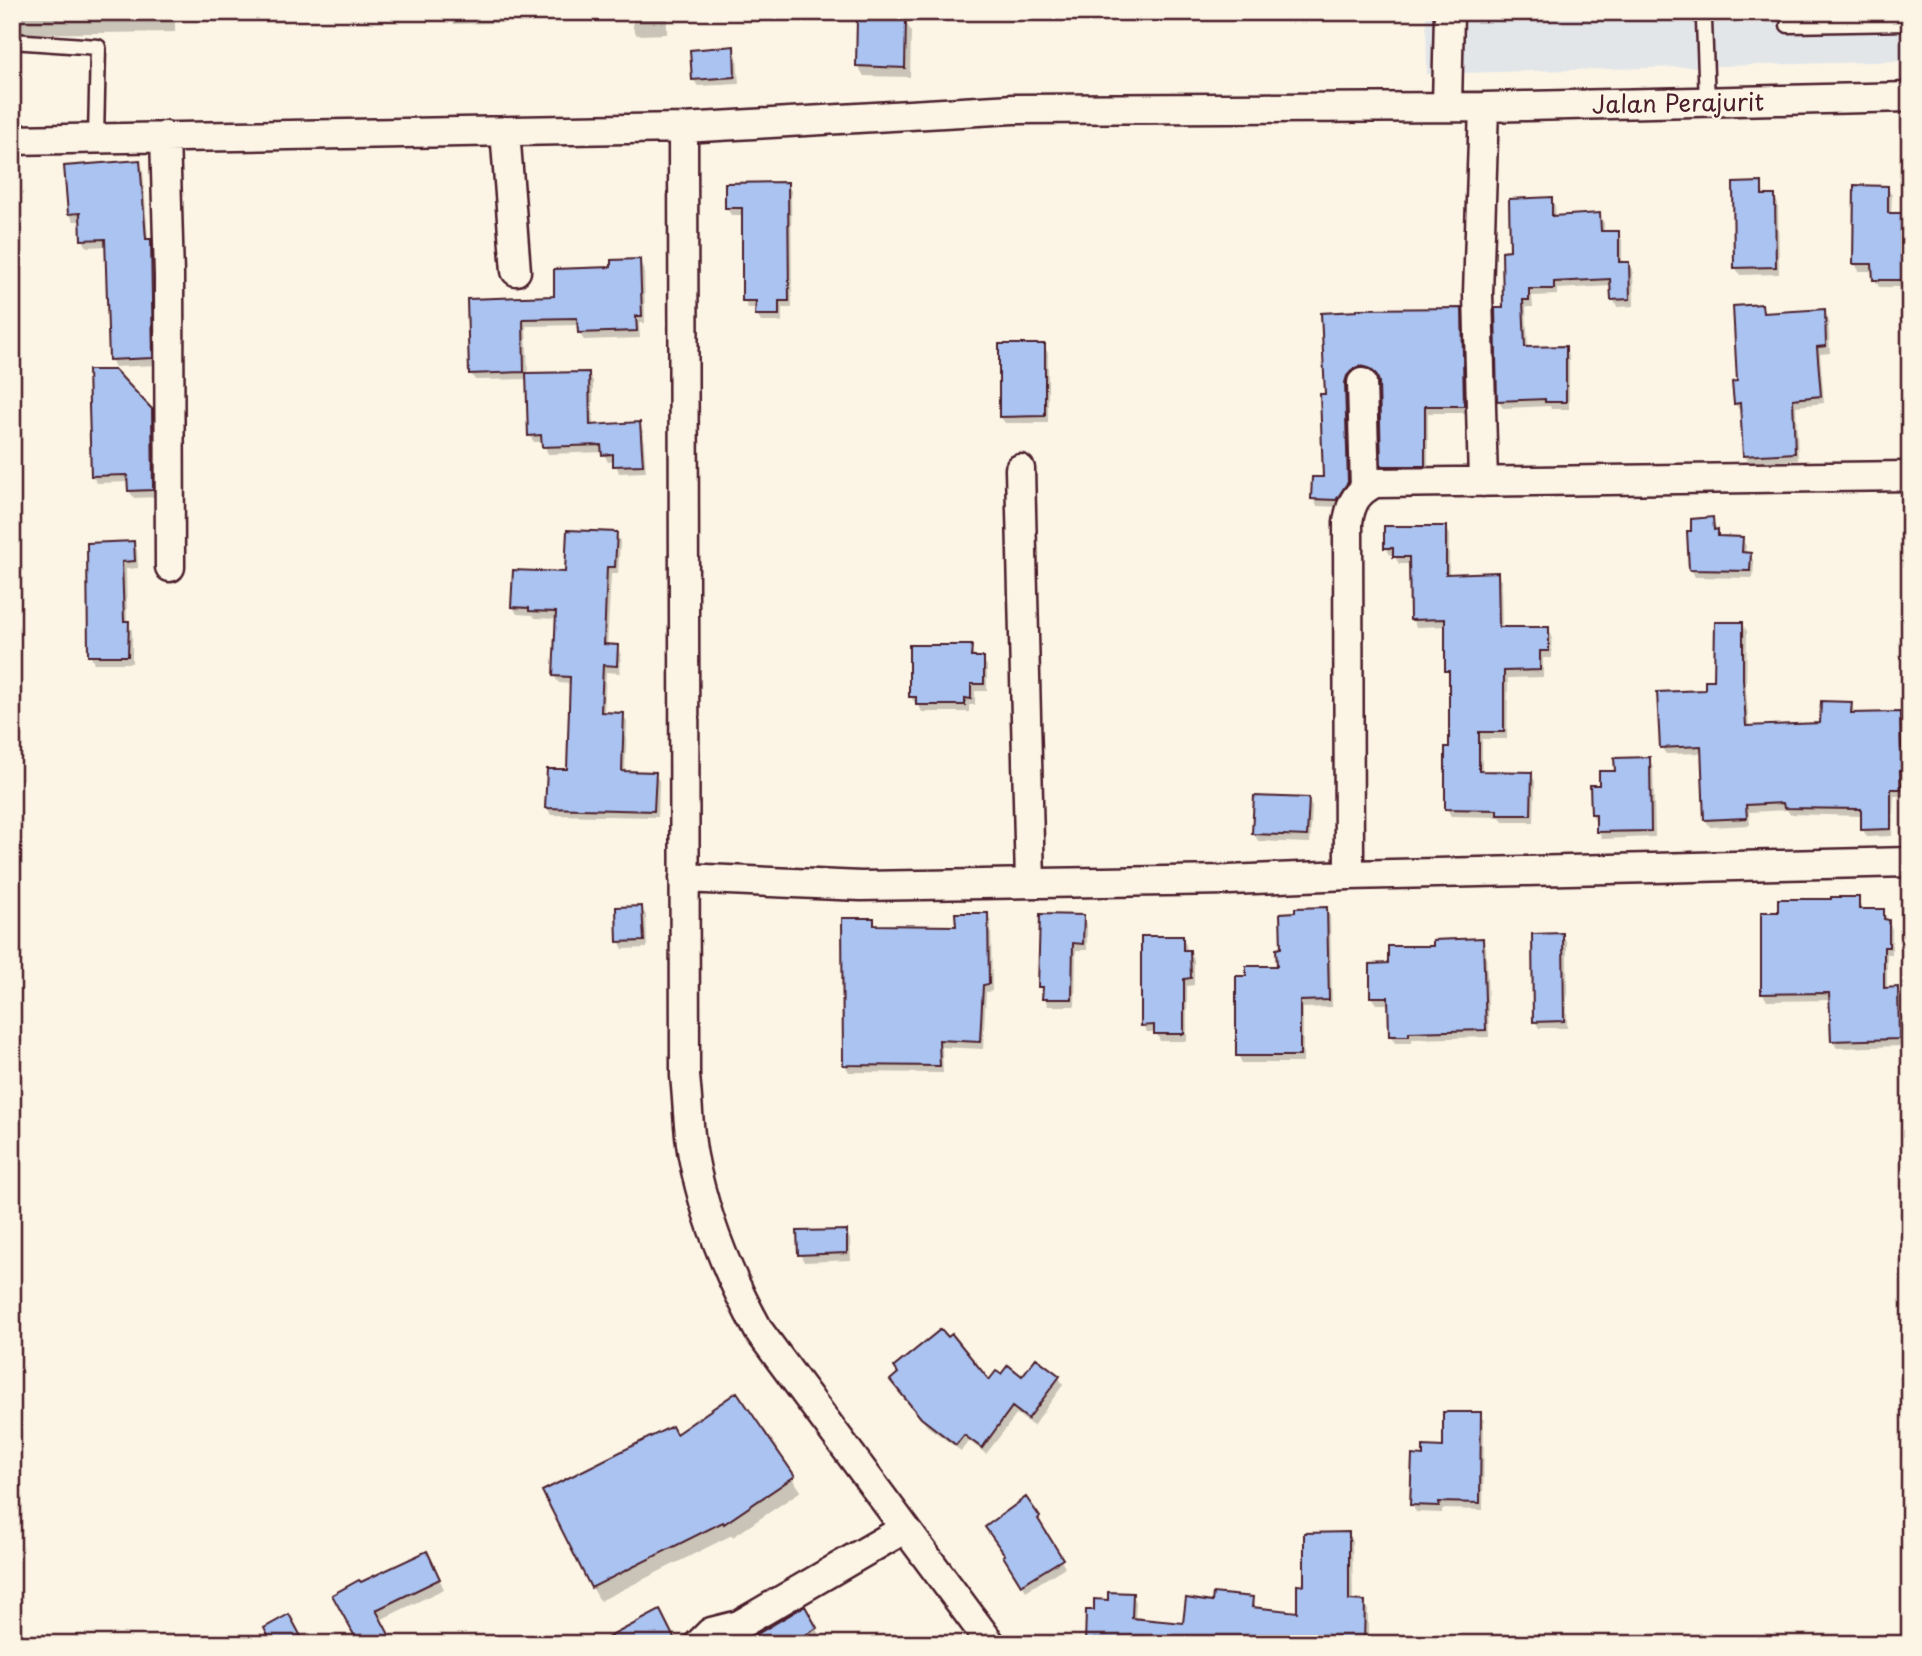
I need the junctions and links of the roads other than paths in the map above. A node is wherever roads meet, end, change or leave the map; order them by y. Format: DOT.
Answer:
graph roads {
  1 [pos="1449,12"];
  2 [pos="1699,12"];
  3 [pos="1910,23"];
  4 [pos="1788,25"];
  5 [pos="12,41"];
  6 [pos="1910,97"];
  7 [pos="1707,102"];
  8 [pos="1447,106"];
  9 [pos="1484,107"];
  10 [pos="683,128"];
  11 [pos="505,131"];
  12 [pos="165,136"];
  13 [pos="96,138"];
  14 [pos="12,140"];
  15 [pos="516,271"];
  16 [pos="1362,383"];
  17 [pos="1020,469"];
  18 [pos="1910,476"];
  19 [pos="1483,482"];
  20 [pos="1366,488"];
  21 [pos="170,567"];
  22 [pos="1910,862"];
  23 [pos="1349,875"];
  24 [pos="684,878"];
  25 [pos="1030,883"];
  26 [pos="904,1529"];
  27 [pos="699,1644"];
  28 [pos="991,1644"];
  1 -- 8 [label="street"];
  2 -- 7 [label="lane"];
  3 -- 4 [label="lane"];
  5 -- 13 [label="lane"];
  6 -- 7 [label="street, Jalan Perajurit"];
  7 -- 9 [label="street, Jalan Perajurit"];
  8 -- 9 [label="street, Jalan Perajurit"];
  8 -- 10 [label="street, Jalan Perajurit"];
  9 -- 19 [label="street"];
  10 -- 11 [label="street, Jalan Perajurit"];
  10 -- 24 [label="street"];
  11 -- 12 [label="street, Jalan Perajurit"];
  11 -- 15 [label="street"];
  12 -- 13 [label="street, Jalan Perajurit"];
  12 -- 21 [label="street"];
  13 -- 14 [label="street, Jalan Perajurit"];
  16 -- 20 [label="street"];
  17 -- 25 [label="street"];
  18 -- 19 [label="street"];
  19 -- 20 [label="street"];
  20 -- 23 [label="street"];
  22 -- 23 [label="street"];
  23 -- 25 [label="street"];
  24 -- 25 [label="street"];
  24 -- 26 [label="street"];
  26 -- 27 [label="street"];
  26 -- 28 [label="street"];
}
